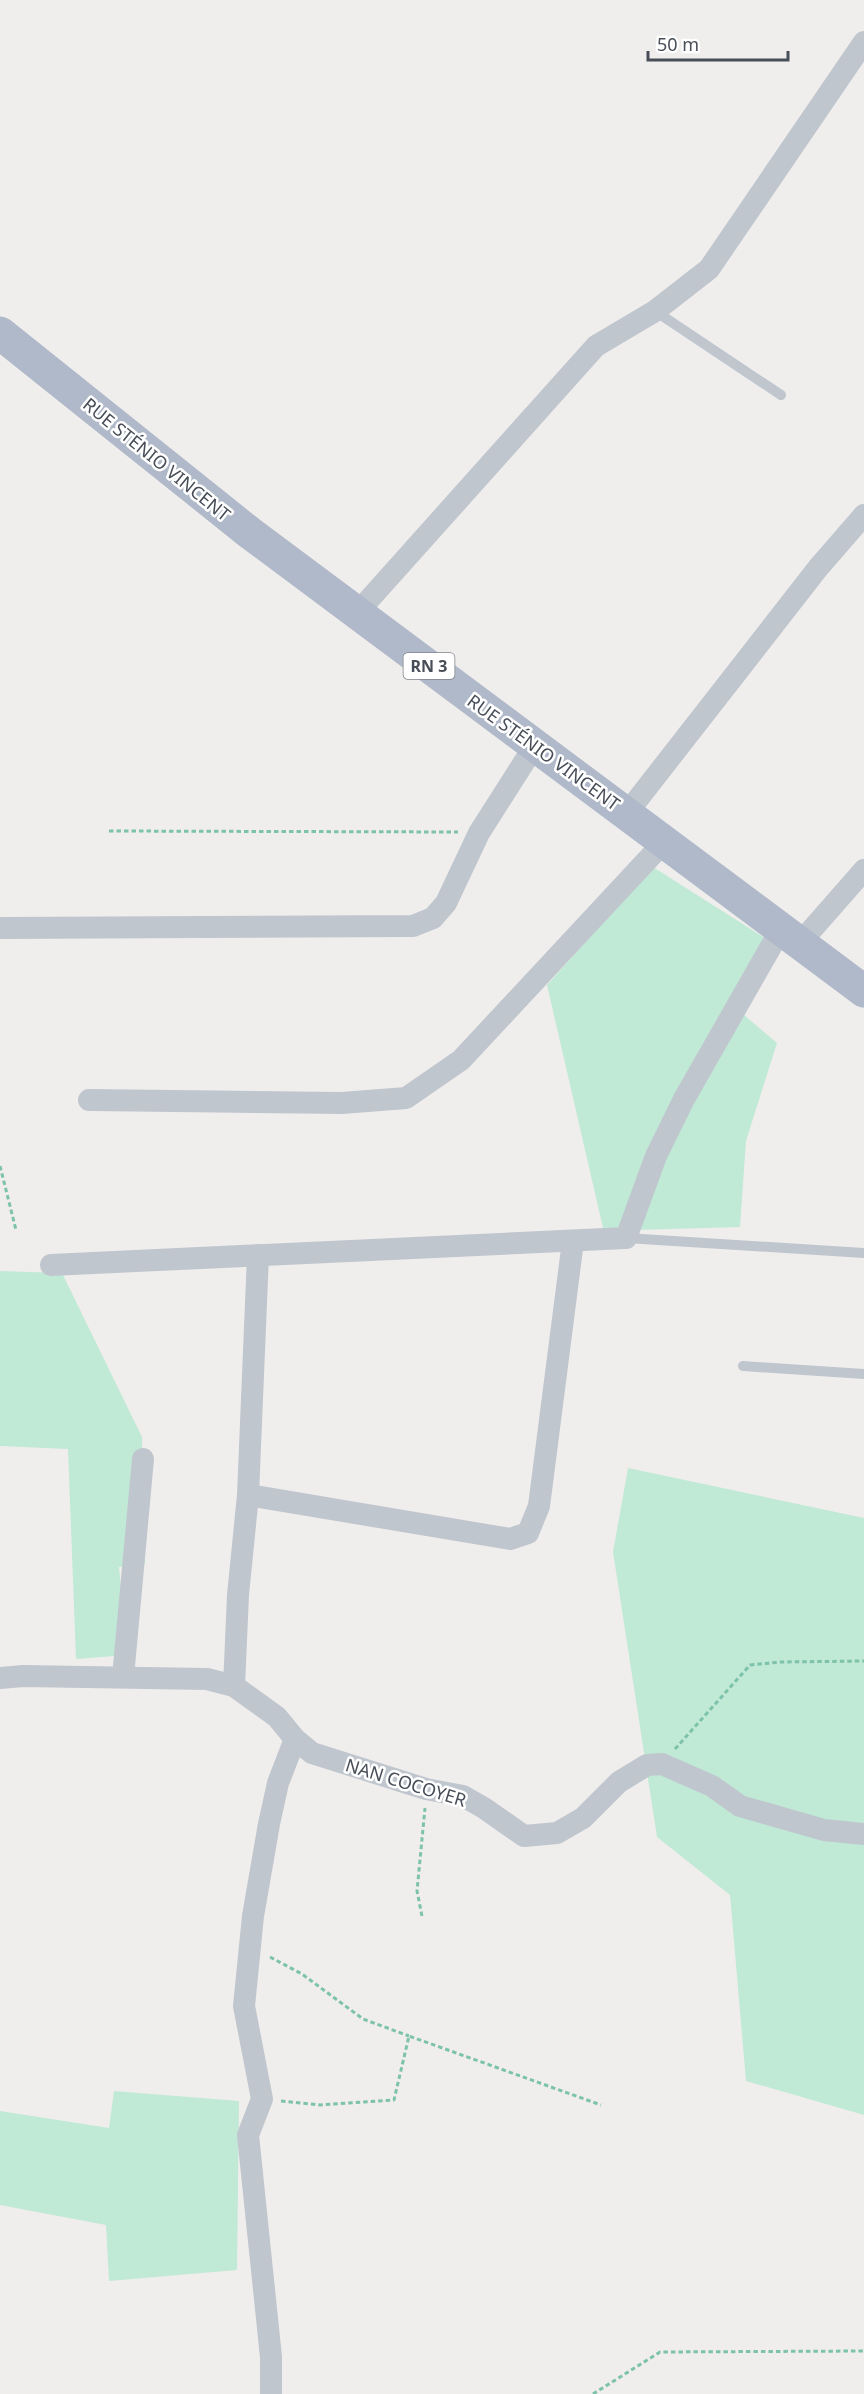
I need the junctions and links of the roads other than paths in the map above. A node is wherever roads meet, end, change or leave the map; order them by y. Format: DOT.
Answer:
graph roads {
  1 [pos="864,42"];
  2 [pos="655,311"];
  3 [pos="0,333"];
  4 [pos="781,395"];
  5 [pos="864,515"];
  6 [pos="357,613"];
  7 [pos="535,745"];
  8 [pos="627,813"];
  9 [pos="665,841"];
  10 [pos="864,870"];
  11 [pos="0,928"];
  12 [pos="791,936"];
  13 [pos="864,991"];
  14 [pos="89,1100"];
  15 [pos="626,1238"];
  16 [pos="573,1241"];
  17 [pos="864,1253"];
  18 [pos="258,1255"];
  19 [pos="51,1265"];
  20 [pos="743,1366"];
  21 [pos="864,1374"];
  22 [pos="142,1459"];
  23 [pos="248,1495"];
  24 [pos="123,1677"];
  25 [pos="0,1678"];
  26 [pos="234,1686"];
  27 [pos="295,1739"];
  28 [pos="864,1834"];
  29 [pos="271,2394"];
  1 -- 2 [label="street"];
  2 -- 4 [label="lane"];
  2 -- 6 [label="street"];
  3 -- 6 [label="main road, RUE STÉNIO VINCENT / RN 3"];
  5 -- 8 [label="street"];
  6 -- 7 [label="main road, RUE STÉNIO VINCENT / RN 3"];
  7 -- 8 [label="main road, RUE STÉNIO VINCENT / RN 3"];
  7 -- 11 [label="street"];
  8 -- 9 [label="main road, RUE STÉNIO VINCENT / RN 3"];
  9 -- 12 [label="main road, RUE STÉNIO VINCENT / RN 3"];
  9 -- 14 [label="street"];
  10 -- 12 [label="street"];
  12 -- 13 [label="main road, RUE STÉNIO VINCENT / RN 3"];
  12 -- 15 [label="street"];
  15 -- 16 [label="street"];
  15 -- 17 [label="lane"];
  16 -- 18 [label="street"];
  16 -- 23 [label="street"];
  18 -- 19 [label="street"];
  18 -- 23 [label="street"];
  20 -- 21 [label="lane"];
  22 -- 24 [label="street"];
  23 -- 26 [label="street"];
  24 -- 25 [label="street, NAN COCOYER"];
  24 -- 26 [label="street, NAN COCOYER"];
  26 -- 27 [label="street, NAN COCOYER"];
  27 -- 28 [label="street, NAN COCOYER"];
  27 -- 29 [label="street"];
}
